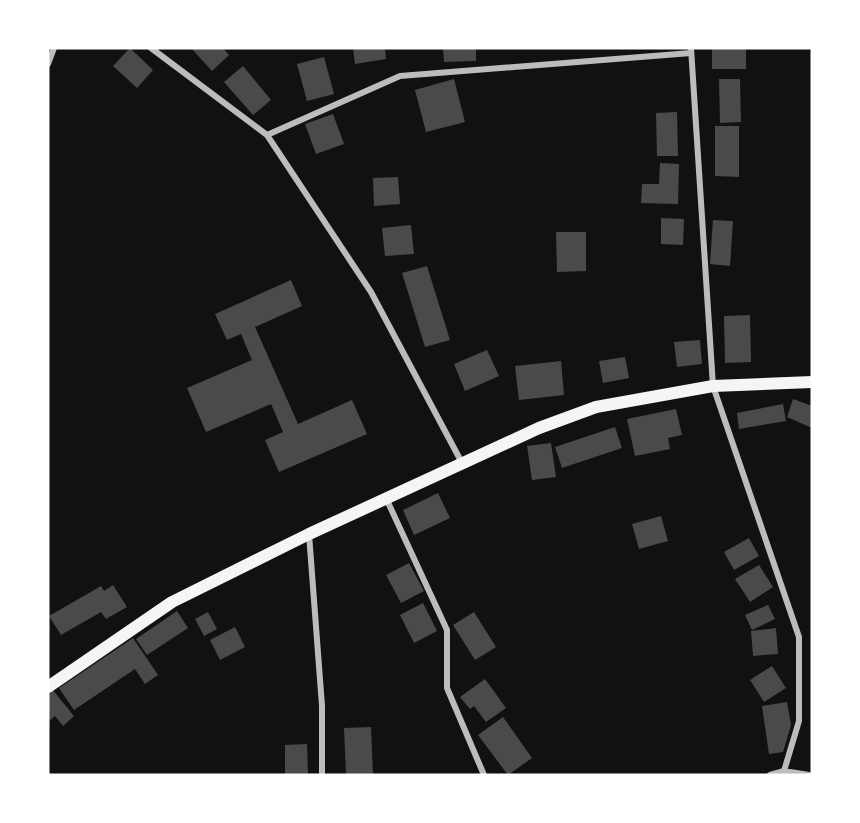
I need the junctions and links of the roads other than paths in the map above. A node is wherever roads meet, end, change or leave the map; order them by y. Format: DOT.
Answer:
graph roads {
  1 [pos="54,48"];
  2 [pos="151,48"];
  3 [pos="691,51"];
  4 [pos="48,64"];
  5 [pos="267,135"];
  6 [pos="812,382"];
  7 [pos="713,386"];
  8 [pos="462,463"];
  9 [pos="386,498"];
  10 [pos="309,534"];
  11 [pos="48,687"];
  12 [pos="784,771"];
  13 [pos="322,775"];
  14 [pos="484,775"];
  15 [pos="770,775"];
  16 [pos="810,775"];
  1 -- 4 [label="street"];
  2 -- 5 [label="street"];
  3 -- 5 [label="street"];
  3 -- 7 [label="street"];
  5 -- 8 [label="street"];
  6 -- 7 [label="main road"];
  7 -- 8 [label="main road"];
  7 -- 12 [label="street"];
  8 -- 9 [label="main road"];
  9 -- 10 [label="main road"];
  9 -- 14 [label="street"];
  10 -- 11 [label="main road"];
  10 -- 13 [label="street"];
  12 -- 15 [label="street"];
  12 -- 16 [label="street"];
}
